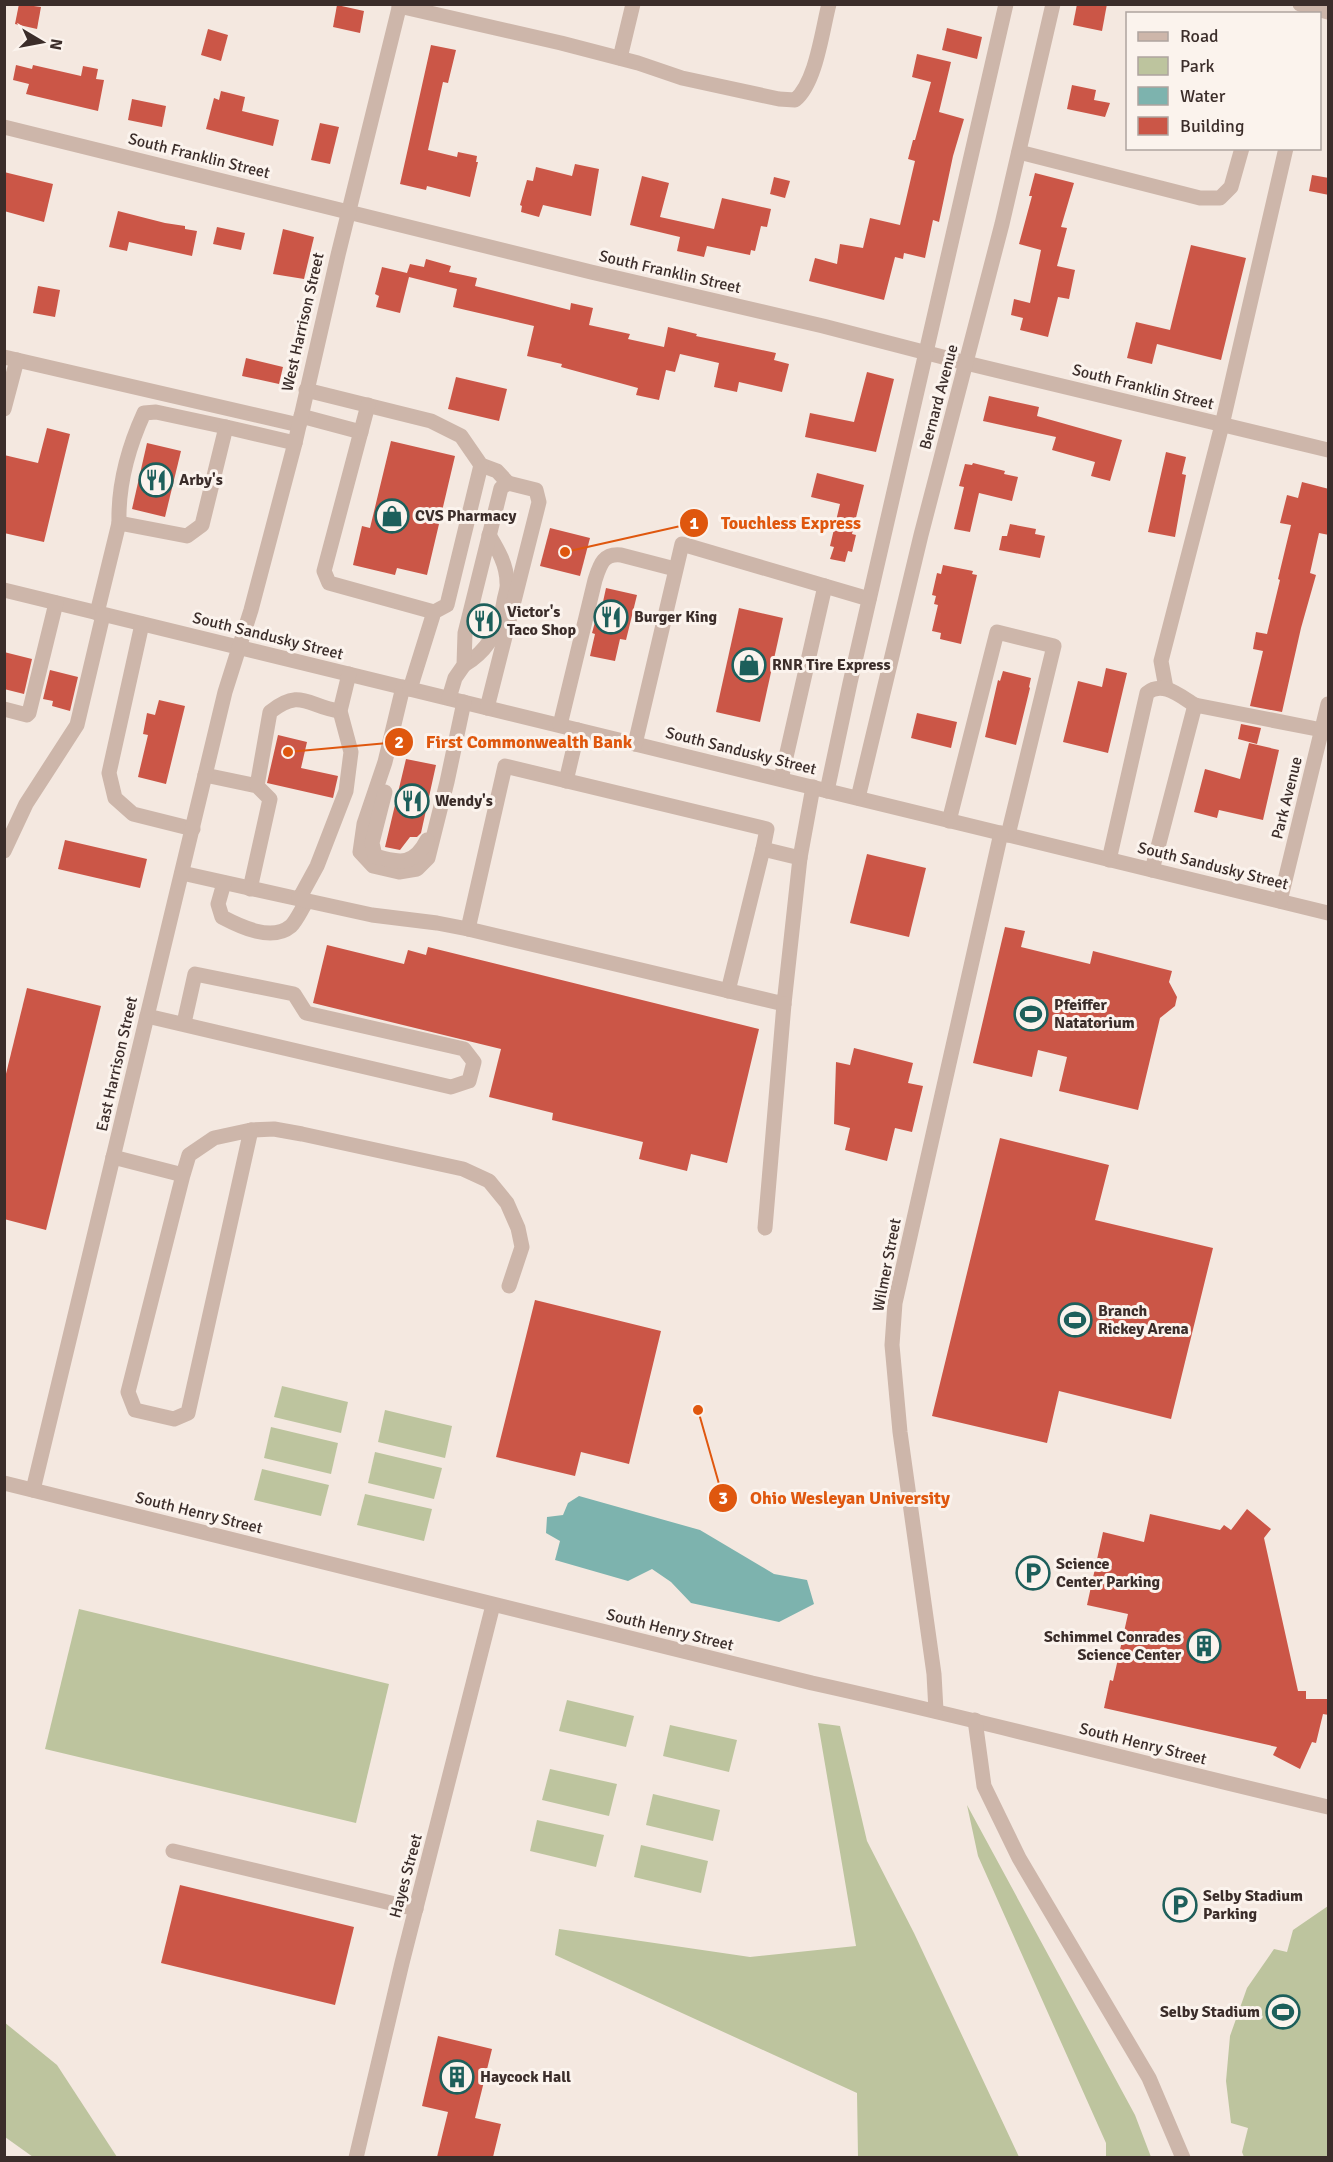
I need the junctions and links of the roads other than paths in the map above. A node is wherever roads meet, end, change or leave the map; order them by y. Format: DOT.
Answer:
graph roads {
  1 [pos="633,4"];
  2 [pos="828,4"];
  3 [pos="1006,4"];
  4 [pos="1053,4"];
  5 [pos="1300,4"];
  6 [pos="400,5"];
  7 [pos="1322,12"];
  8 [pos="620,58"];
  9 [pos="4,127"];
  10 [pos="1241,150"];
  11 [pos="1286,150"];
  12 [pos="1019,152"];
  13 [pos="349,211"];
  14 [pos="925,353"];
  15 [pos="11,358"];
  16 [pos="966,363"];
  17 [pos="306,390"];
  18 [pos="368,405"];
  19 [pos="4,409"];
  20 [pos="300,420"];
  21 [pos="1222,425"];
  22 [pos="226,427"];
  23 [pos="361,432"];
  24 [pos="295,442"];
  25 [pos="1329,450"];
  26 [pos="481,465"];
  27 [pos="508,483"];
  28 [pos="119,523"];
  29 [pos="489,536"];
  30 [pos="675,569"];
  31 [pos="825,586"];
  32 [pos="4,590"];
  33 [pos="869,599"];
  34 [pos="56,603"];
  35 [pos="440,608"];
  36 [pos="100,614"];
  37 [pos="142,624"];
  38 [pos="239,647"];
  39 [pos="464,666"];
  40 [pos="349,674"];
  41 [pos="406,688"];
  42 [pos="1166,688"];
  43 [pos="456,700"];
  44 [pos="1329,704"];
  45 [pos="1195,705"];
  46 [pos="487,708"];
  47 [pos="4,709"];
  48 [pos="340,711"];
  49 [pos="560,725"];
  50 [pos="578,730"];
  51 [pos="1322,730"];
  52 [pos="635,744"];
  53 [pos="205,775"];
  54 [pos="781,779"];
  55 [pos="566,781"];
  56 [pos="257,786"];
  57 [pos="820,789"];
  58 [pos="858,798"];
  59 [pos="949,821"];
  60 [pos="193,829"];
  61 [pos="1004,834"];
  62 [pos="763,849"];
  63 [pos="4,851"];
  64 [pos="800,858"];
  65 [pos="1109,860"];
  66 [pos="1152,870"];
  67 [pos="182,873"];
  68 [pos="224,883"];
  69 [pos="250,889"];
  70 [pos="303,900"];
  71 [pos="1280,901"];
  72 [pos="1329,913"];
  73 [pos="468,929"];
  74 [pos="728,991"];
  75 [pos="784,1004"];
  76 [pos="147,1016"];
  77 [pos="184,1023"];
  78 [pos="251,1130"];
  79 [pos="114,1157"];
  80 [pos="183,1175"];
  81 [pos="765,1228"];
  82 [pos="509,1286"];
  83 [pos="4,1483"];
  84 [pos="33,1490"];
  85 [pos="493,1605"];
  86 [pos="936,1711"];
  87 [pos="975,1720"];
  88 [pos="1329,1807"];
  89 [pos="173,1851"];
  90 [pos="416,1909"];
  91 [pos="356,2157"];
  92 [pos="1183,2157"];
  1 -- 8 [label="street"];
  2 -- 8 [label="street"];
  3 -- 14 [label="street, Bernard Avenue"];
  4 -- 12 [label="street, Bernard Avenue"];
  5 -- 7 [label="street"];
  6 -- 8 [label="street"];
  6 -- 13 [label="street, West Harrison Street"];
  9 -- 13 [label="street, South Franklin Street"];
  10 -- 12 [label="street"];
  11 -- 21 [label="street"];
  12 -- 16 [label="street, Bernard Avenue"];
  13 -- 14 [label="street, South Franklin Street"];
  13 -- 17 [label="street, West Harrison Street"];
  14 -- 16 [label="street, South Franklin Street"];
  14 -- 33 [label="street, Bernard Avenue"];
  15 -- 19 [label="street"];
  15 -- 20 [label="street"];
  16 -- 21 [label="street, South Franklin Street"];
  16 -- 58 [label="street, Bernard Avenue"];
  17 -- 18 [label="street"];
  17 -- 20 [label="street, West Harrison Street"];
  18 -- 23 [label="street"];
  18 -- 26 [label="street"];
  20 -- 23 [label="street"];
  20 -- 24 [label="street, West Harrison Street"];
  21 -- 25 [label="street, South Franklin Street"];
  21 -- 42 [label="street"];
  22 -- 24 [label="street"];
  22 -- 28 [label="street"];
  22 -- 28 [label="street"];
  23 -- 35 [label="street"];
  24 -- 38 [label="street, West Harrison Street"];
  26 -- 27 [label="street"];
  26 -- 35 [label="street"];
  27 -- 29 [label="street"];
  27 -- 46 [label="street"];
  28 -- 36 [label="street"];
  29 -- 39 [label="street"];
  29 -- 39 [label="street"];
  30 -- 31 [label="street"];
  30 -- 49 [label="street"];
  30 -- 52 [label="street"];
  31 -- 33 [label="street"];
  31 -- 54 [label="street"];
  32 -- 34 [label="street, South Sandusky Street"];
  33 -- 57 [label="street, Bernard Avenue"];
  34 -- 36 [label="street, South Sandusky Street"];
  34 -- 47 [label="street"];
  35 -- 41 [label="street"];
  36 -- 37 [label="street, South Sandusky Street"];
  36 -- 63 [label="street"];
  37 -- 38 [label="street, South Sandusky Street"];
  37 -- 60 [label="street"];
  38 -- 40 [label="street, South Sandusky Street"];
  38 -- 53 [label="street, East Harrison Street"];
  39 -- 43 [label="street"];
  40 -- 41 [label="street, South Sandusky Street"];
  40 -- 48 [label="street"];
  41 -- 43 [label="street, South Sandusky Street"];
  41 -- 43 [label="street"];
  42 -- 45 [label="street"];
  42 -- 65 [label="street"];
  43 -- 46 [label="street, South Sandusky Street"];
  44 -- 51 [label="street, Park Avenue"];
  45 -- 51 [label="street"];
  45 -- 66 [label="street"];
  46 -- 49 [label="street, South Sandusky Street"];
  48 -- 56 [label="street"];
  48 -- 70 [label="street"];
  49 -- 50 [label="street, South Sandusky Street"];
  50 -- 52 [label="street, South Sandusky Street"];
  50 -- 55 [label="street"];
  51 -- 71 [label="street, Park Avenue"];
  52 -- 54 [label="street, South Sandusky Street"];
  53 -- 56 [label="street"];
  53 -- 60 [label="street, East Harrison Street"];
  54 -- 57 [label="street, South Sandusky Street"];
  55 -- 62 [label="street"];
  55 -- 73 [label="street"];
  56 -- 69 [label="street"];
  57 -- 58 [label="street, South Sandusky Street"];
  57 -- 64 [label="street, Bernard Avenue"];
  58 -- 59 [label="street, South Sandusky Street"];
  59 -- 61 [label="street, South Sandusky Street"];
  59 -- 61 [label="street, Wilmer Street"];
  60 -- 67 [label="street, East Harrison Street"];
  61 -- 65 [label="street, South Sandusky Street"];
  61 -- 86 [label="street, Wilmer Street"];
  62 -- 64 [label="street"];
  62 -- 74 [label="street"];
  64 -- 75 [label="street, Bernard Avenue"];
  65 -- 66 [label="street, South Sandusky Street"];
  66 -- 71 [label="street, South Sandusky Street"];
  67 -- 68 [label="street"];
  67 -- 76 [label="street, East Harrison Street"];
  68 -- 69 [label="street"];
  68 -- 70 [label="street"];
  69 -- 70 [label="street"];
  70 -- 73 [label="street"];
  71 -- 72 [label="street, South Sandusky Street"];
  73 -- 74 [label="street"];
  74 -- 75 [label="street"];
  75 -- 81 [label="street, Bernard Avenue"];
  76 -- 77 [label="street"];
  76 -- 79 [label="street, East Harrison Street"];
  77 -- 77 [label="street"];
  78 -- 80 [label="street"];
  78 -- 80 [label="street"];
  78 -- 82 [label="street"];
  79 -- 80 [label="street"];
  79 -- 84 [label="street, East Harrison Street"];
  83 -- 84 [label="street, South Henry Street"];
  84 -- 85 [label="street, South Henry Street"];
  85 -- 86 [label="street, South Henry Street"];
  85 -- 90 [label="street, Hayes Street"];
  86 -- 87 [label="street, South Henry Street"];
  87 -- 88 [label="street, South Henry Street"];
  87 -- 92 [label="street"];
  89 -- 90 [label="street"];
  90 -- 91 [label="street, Hayes Street"];
}
